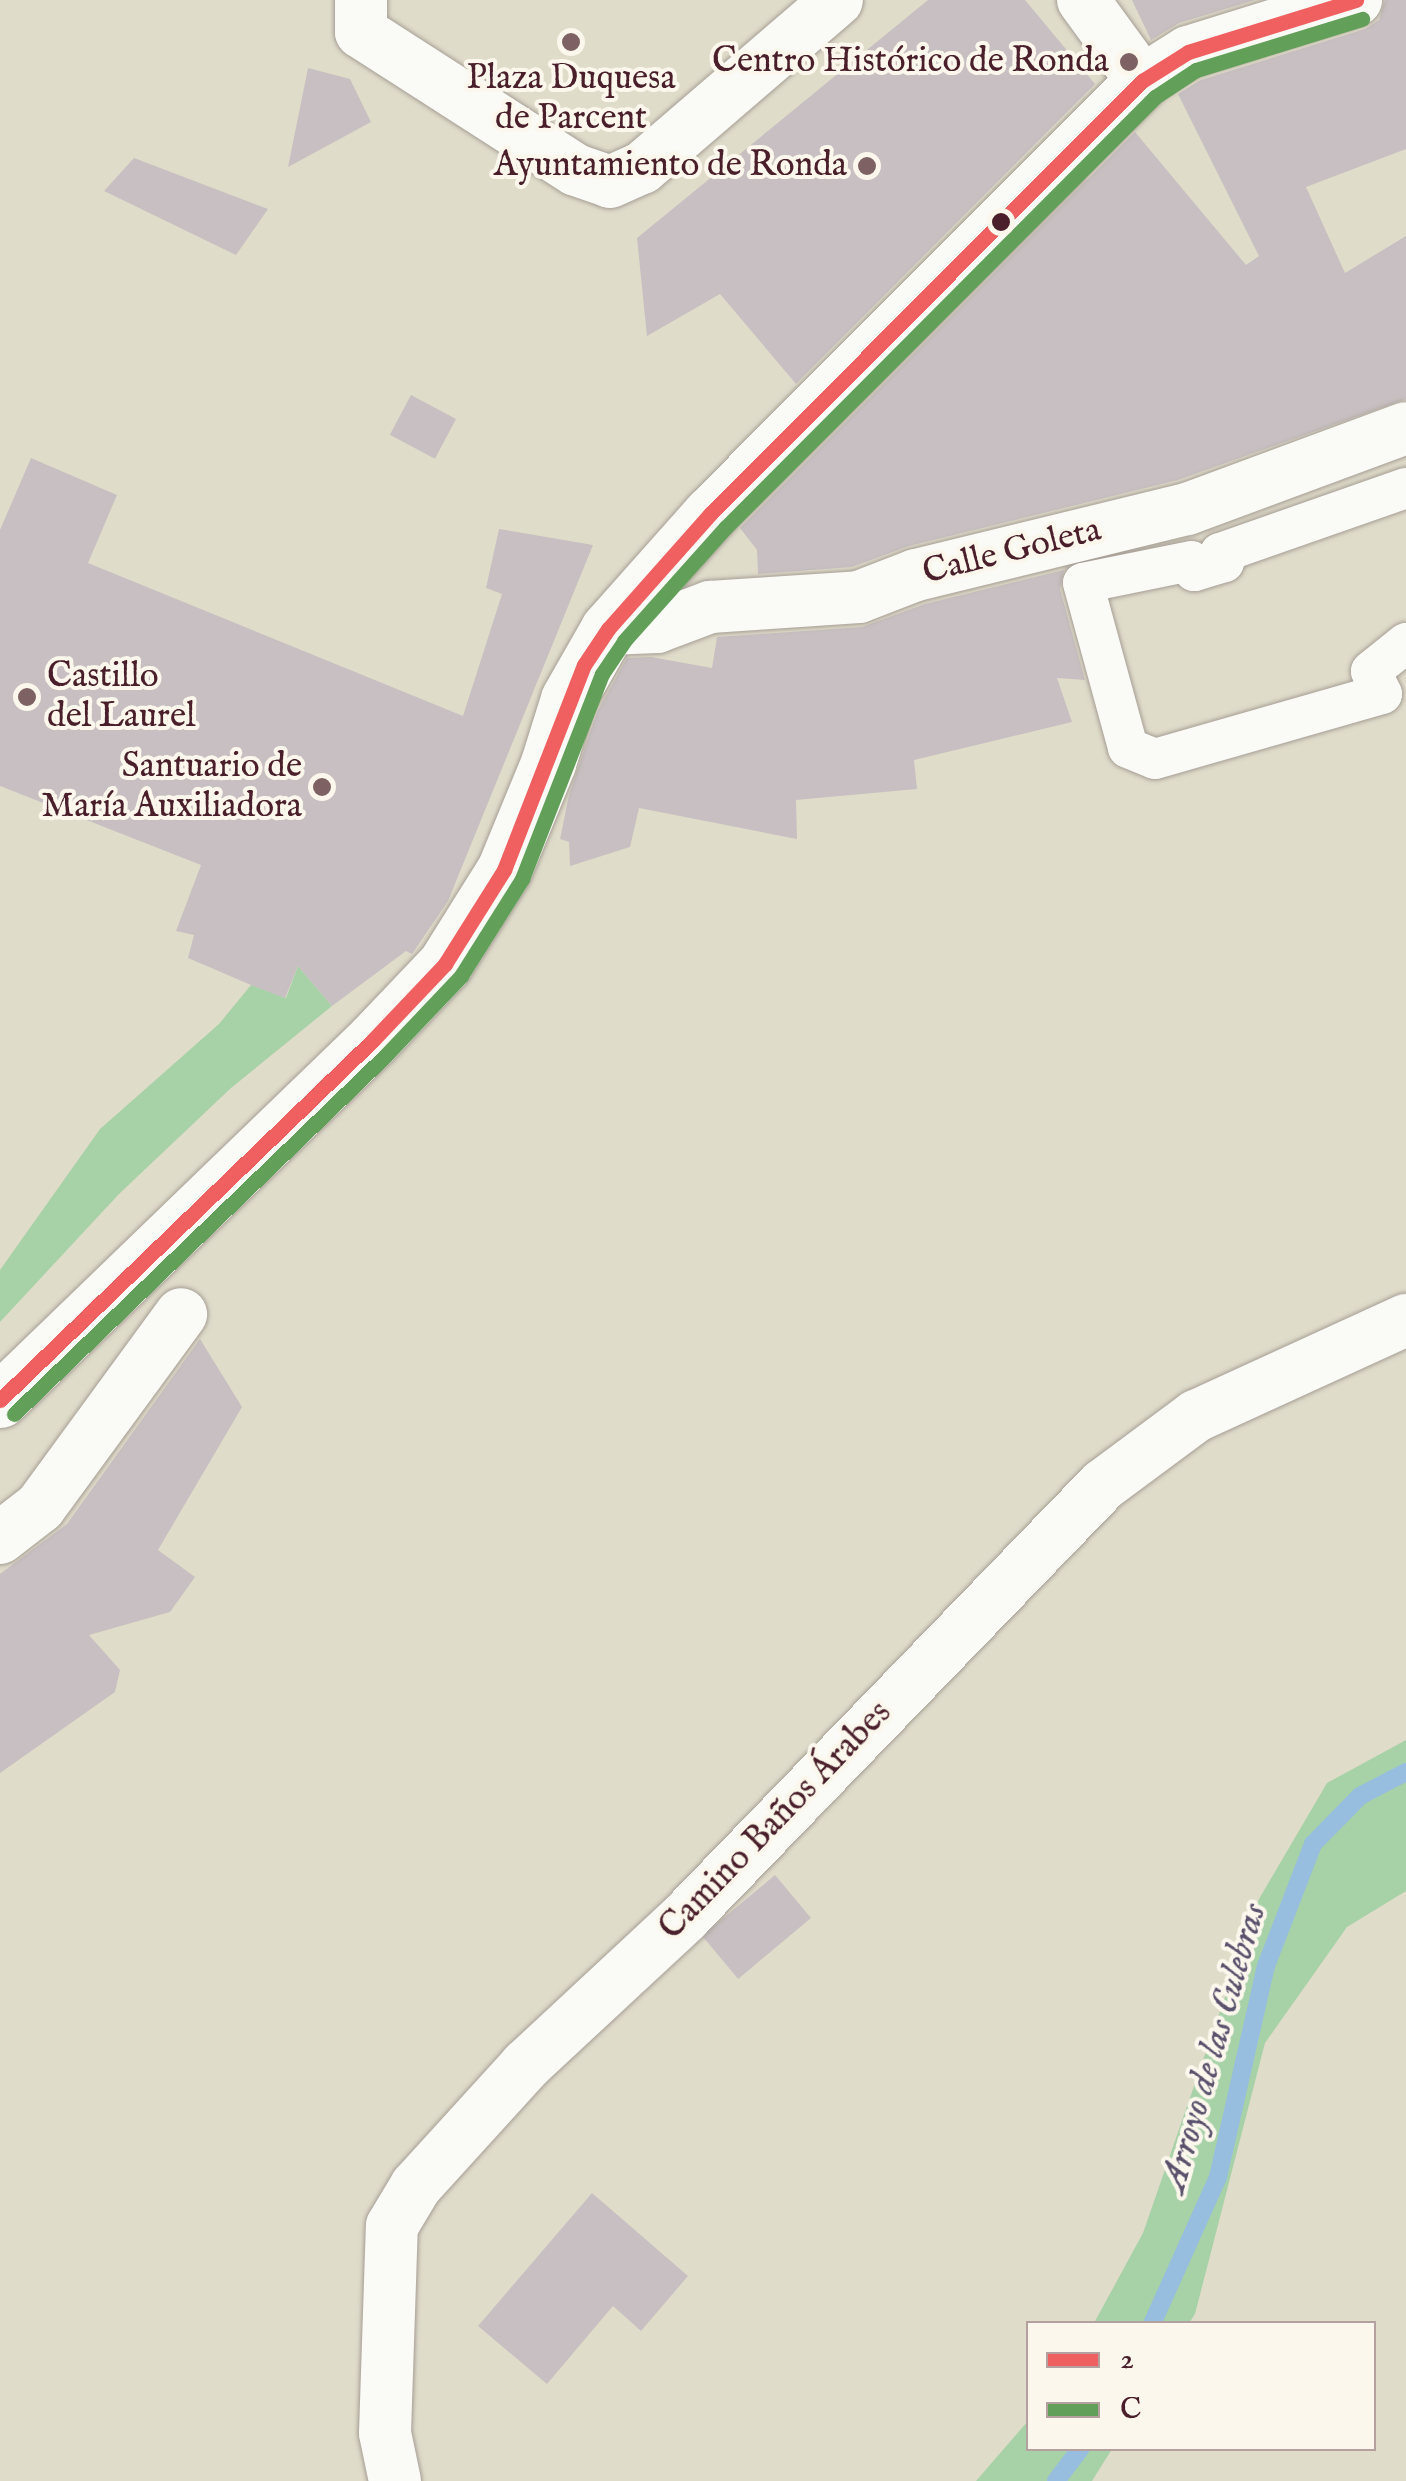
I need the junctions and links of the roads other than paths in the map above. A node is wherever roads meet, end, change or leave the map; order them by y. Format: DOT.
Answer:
graph roads {
  1 [pos="361,0"];
  2 [pos="838,0"];
  3 [pos="1082,0"];
  4 [pos="1356,0"];
  5 [pos="1142,82"];
  6 [pos="1406,428"];
  7 [pos="1406,488"];
  8 [pos="608,629"];
  9 [pos="1406,643"];
  10 [pos="181,1314"];
  11 [pos="1406,1320"];
  12 [pos="0,1400"];
  13 [pos="0,1538"];
  14 [pos="395,2481"];
  1 -- 2 [label="street"];
  3 -- 5 [label="street"];
  4 -- 5 [label="street"];
  5 -- 8 [label="street"];
  6 -- 8 [label="street, Calle Goleta"];
  7 -- 9 [label="street"];
  8 -- 12 [label="street"];
  10 -- 13 [label="street"];
  11 -- 14 [label="street, Camino Baños Árabes"];
}
